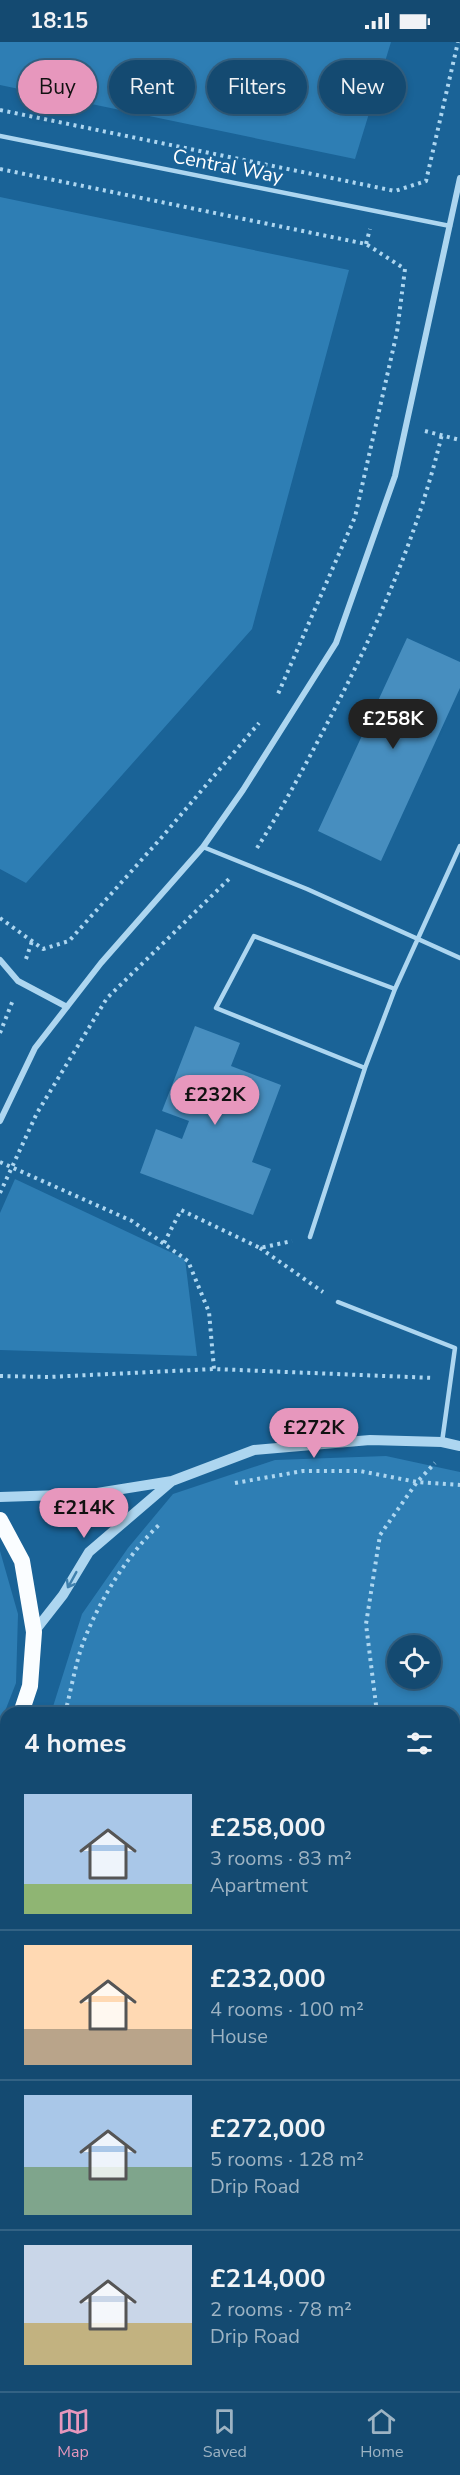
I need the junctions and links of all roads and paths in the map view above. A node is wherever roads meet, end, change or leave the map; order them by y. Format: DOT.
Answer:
graph roads {
  1 [pos="458,42"];
  2 [pos="0,110"];
  3 [pos="0,136"];
  4 [pos="0,169"];
  5 [pos="460,177"];
  6 [pos="450,226"];
  7 [pos="276,698"];
  8 [pos="264,717"];
  9 [pos="460,846"];
  10 [pos="203,848"];
  11 [pos="0,918"];
  12 [pos="418,938"];
  13 [pos="460,958"];
  14 [pos="0,960"];
  15 [pos="395,989"];
  16 [pos="67,1007"];
  17 [pos="365,1068"];
  18 [pos="0,1121"];
  19 [pos="0,1162"];
  20 [pos="310,1237"];
  21 [pos="164,1244"];
  22 [pos="260,1248"];
  23 [pos="338,1302"];
  24 [pos="214,1369"];
  25 [pos="0,1376"];
  26 [pos="450,1379"];
  27 [pos="442,1442"];
  28 [pos="460,1446"];
  29 [pos="438,1460"];
  30 [pos="172,1481"];
  31 [pos="417,1482"];
  32 [pos="460,1485"];
  33 [pos="227,1486"];
  34 [pos="0,1497"];
  35 [pos="166,1518"];
  36 [pos="0,1520"];
  37 [pos="34,1632"];
  38 [pos="23,1707"];
  39 [pos="67,1707"];
  40 [pos="376,1707"];
  1 -- 2 [label="path"];
  3 -- 6 [label="lane, Central Way"];
  4 -- 7 [label="path"];
  5 -- 6 [label="street"];
  6 -- 10 [label="street"];
  8 -- 11 [label="path"];
  9 -- 12 [label="lane"];
  10 -- 12 [label="lane"];
  10 -- 16 [label="street"];
  12 -- 13 [label="lane"];
  12 -- 15 [label="lane"];
  14 -- 16 [label="street"];
  15 -- 17 [label="lane"];
  15 -- 17 [label="lane"];
  16 -- 18 [label="street"];
  17 -- 20 [label="lane"];
  19 -- 21 [label="path"];
  20 -- 22 [label="path"];
  21 -- 22 [label="path"];
  21 -- 24 [label="path"];
  22 -- 23 [label="path"];
  23 -- 26 [label="lane"];
  24 -- 25 [label="path"];
  24 -- 26 [label="path"];
  26 -- 27 [label="lane"];
  27 -- 28 [label="street"];
  27 -- 30 [label="street"];
  29 -- 31 [label="path"];
  30 -- 34 [label="street"];
  30 -- 37 [label="street, one-way"];
  31 -- 32 [label="path"];
  31 -- 33 [label="path"];
  31 -- 40 [label="path"];
  35 -- 39 [label="path"];
  36 -- 37 [label="highway"];
  37 -- 38 [label="highway"];
}
